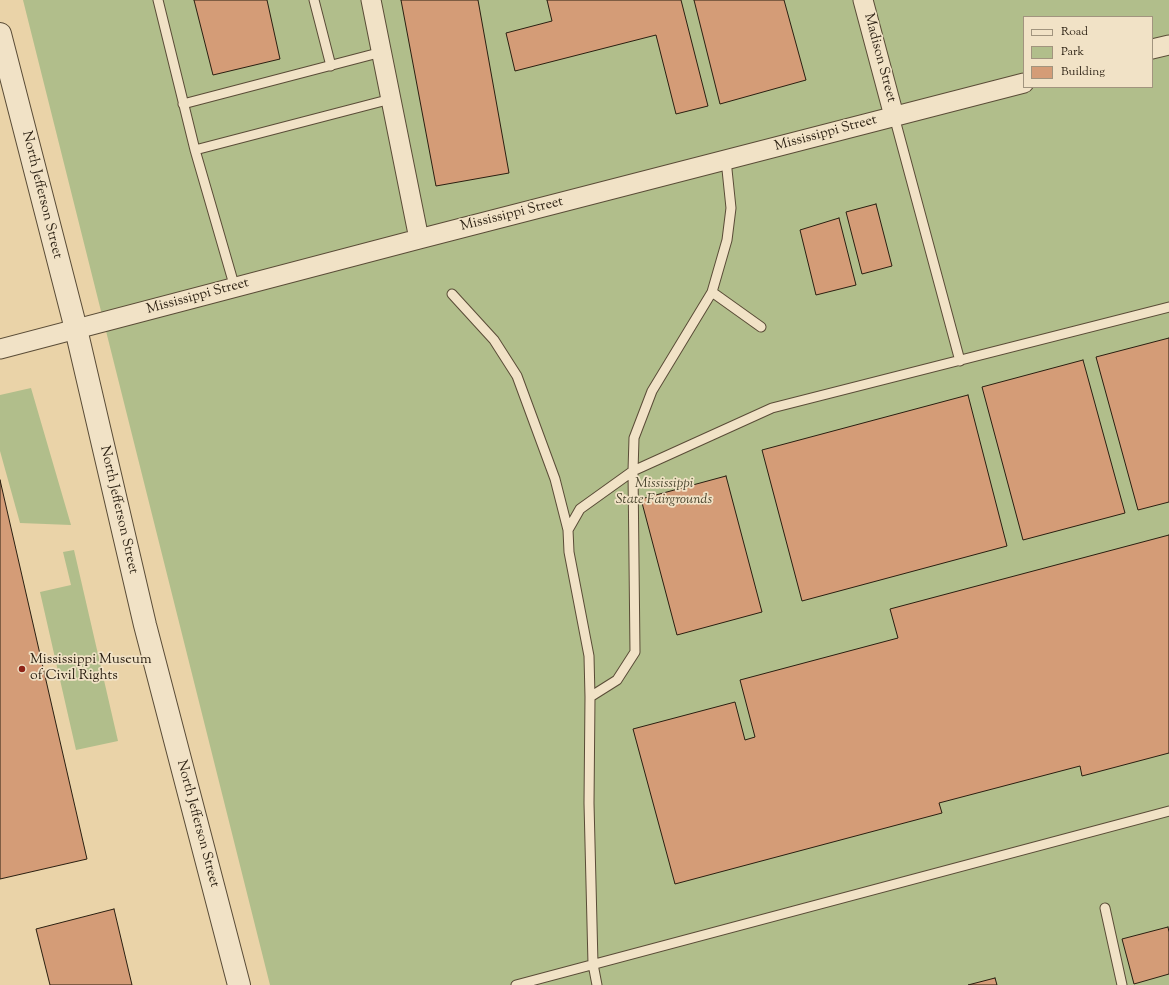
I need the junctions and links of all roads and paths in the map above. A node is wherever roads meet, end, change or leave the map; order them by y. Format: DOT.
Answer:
graph roads {
  1 [pos="158,0"];
  2 [pos="314,0"];
  3 [pos="371,0"];
  4 [pos="863,0"];
  5 [pos="0,34"];
  6 [pos="1169,45"];
  7 [pos="1153,49"];
  8 [pos="382,52"];
  9 [pos="331,66"];
  10 [pos="1023,83"];
  11 [pos="391,99"];
  12 [pos="184,104"];
  13 [pos="894,116"];
  14 [pos="195,150"];
  15 [pos="726,160"];
  16 [pos="419,239"];
  17 [pos="234,288"];
  18 [pos="712,292"];
  19 [pos="452,294"];
  20 [pos="1169,307"];
  21 [pos="761,327"];
  22 [pos="76,329"];
  23 [pos="0,349"];
  24 [pos="960,361"];
  25 [pos="633,470"];
  26 [pos="568,530"];
  27 [pos="590,697"];
  28 [pos="1169,811"];
  29 [pos="1105,908"];
  30 [pos="593,964"];
  31 [pos="238,985"];
  32 [pos="516,985"];
  33 [pos="596,985"];
  34 [pos="1122,985"];
  1 -- 12 [label="lane"];
  2 -- 9 [label="lane"];
  3 -- 8 [label="street"];
  4 -- 13 [label="street, Madison Street"];
  5 -- 22 [label="street, North Jefferson Street"];
  6 -- 7 [label="street"];
  8 -- 9 [label="lane"];
  8 -- 11 [label="street"];
  9 -- 12 [label="lane"];
  10 -- 13 [label="street, Mississippi Street"];
  11 -- 14 [label="lane"];
  11 -- 16 [label="street"];
  12 -- 14 [label="lane"];
  13 -- 15 [label="street, Mississippi Street"];
  13 -- 24 [label="lane"];
  14 -- 17 [label="lane"];
  15 -- 16 [label="street, Mississippi Street"];
  15 -- 18 [label="lane"];
  16 -- 17 [label="street, Mississippi Street"];
  17 -- 22 [label="street, Mississippi Street"];
  18 -- 21 [label="lane"];
  18 -- 25 [label="lane"];
  19 -- 26 [label="lane"];
  20 -- 24 [label="lane"];
  22 -- 23 [label="street, Mississippi Street"];
  22 -- 31 [label="street, North Jefferson Street"];
  24 -- 25 [label="lane"];
  25 -- 26 [label="lane"];
  25 -- 27 [label="lane"];
  26 -- 27 [label="lane"];
  27 -- 30 [label="lane"];
  28 -- 30 [label="lane"];
  29 -- 34 [label="lane"];
  30 -- 32 [label="lane"];
  30 -- 33 [label="lane"];
}
